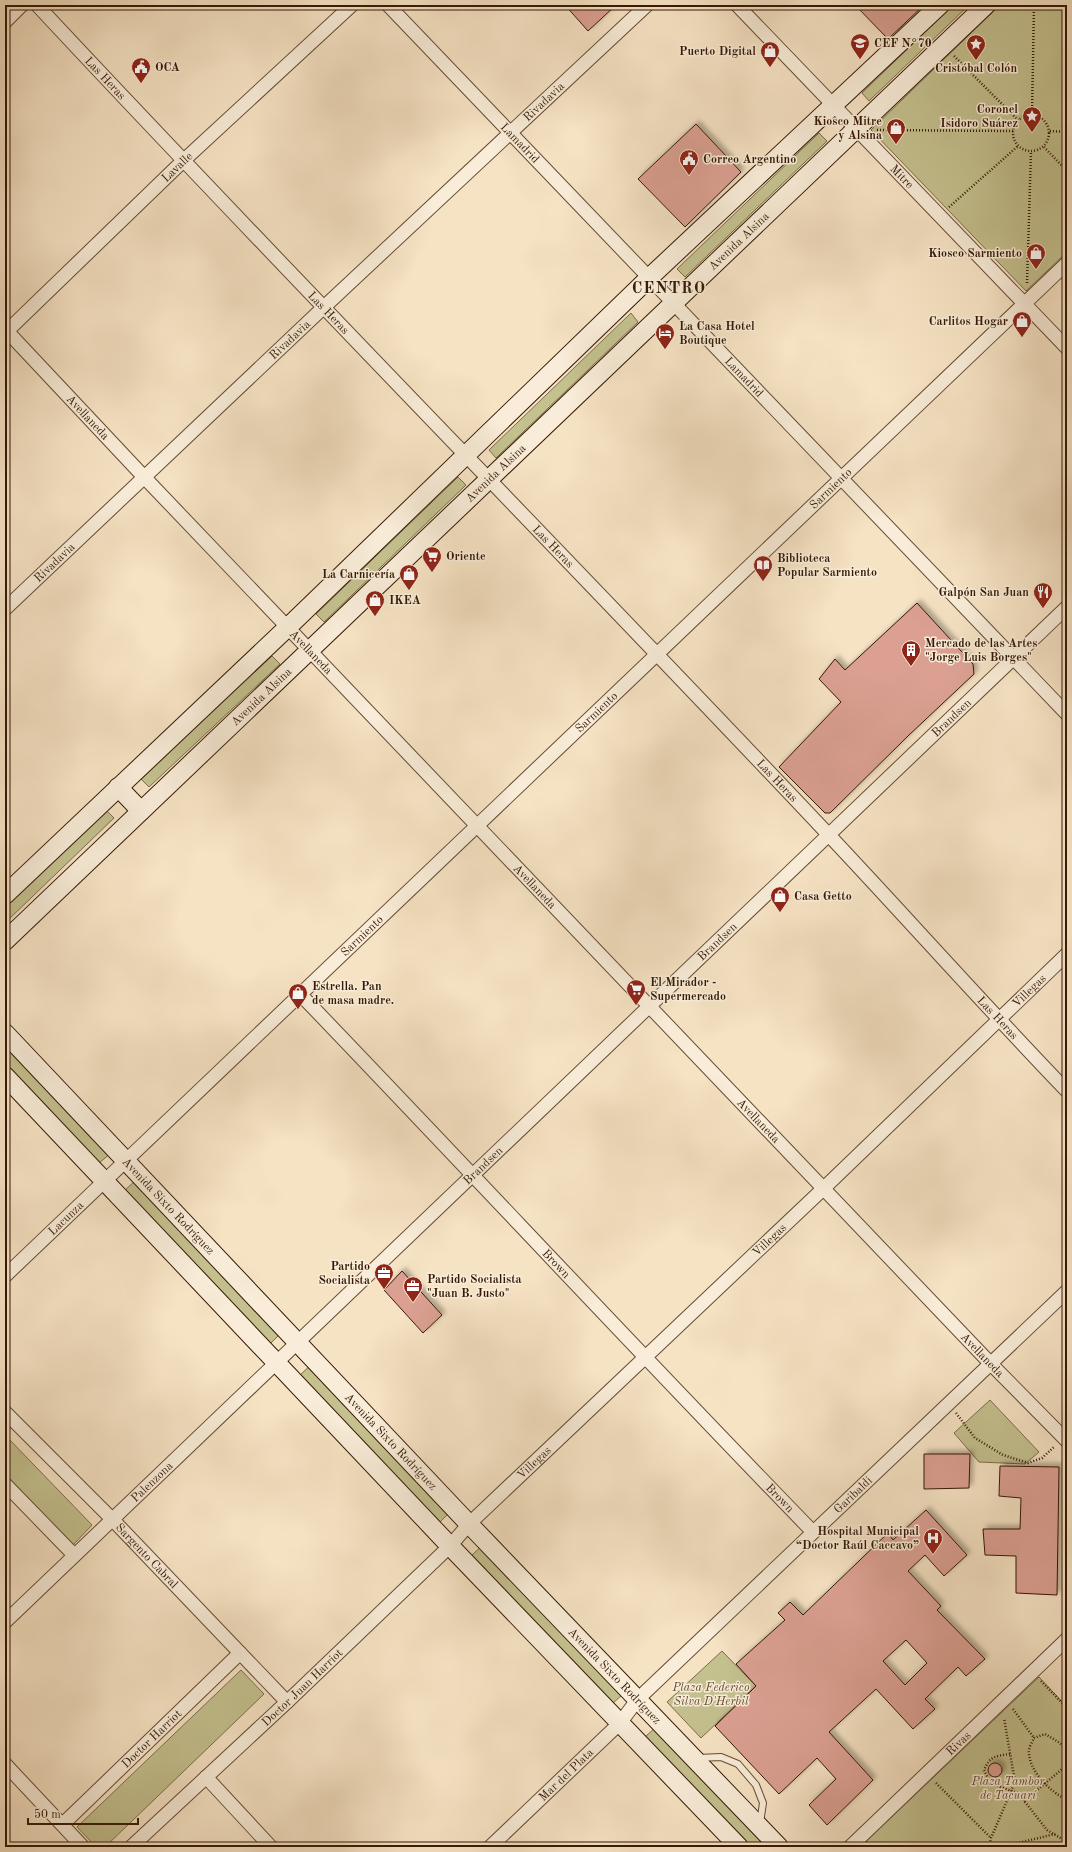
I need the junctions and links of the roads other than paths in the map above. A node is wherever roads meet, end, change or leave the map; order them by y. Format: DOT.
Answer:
graph roads {
  1 [pos="22,5"];
  2 [pos="37,5"];
  3 [pos="352,5"];
  4 [pos="388,5"];
  5 [pos="647,5"];
  6 [pos="737,5"];
  7 [pos="940,5"];
  8 [pos="986,5"];
  9 [pos="5,22"];
  10 [pos="834,106"];
  11 [pos="857,128"];
  12 [pos="511,132"];
  13 [pos="183,161"];
  14 [pos="1067,264"];
  15 [pos="650,278"];
  16 [pos="674,303"];
  17 [pos="1025,304"];
  18 [pos="324,307"];
  19 [pos="6,331"];
  20 [pos="1067,348"];
  21 [pos="466,456"];
  22 [pos="145,478"];
  23 [pos="842,478"];
  24 [pos="488,480"];
  25 [pos="1067,607"];
  26 [pos="5,609"];
  27 [pos="288,627"];
  28 [pos="310,650"];
  29 [pos="656,655"];
  30 [pos="1014,658"];
  31 [pos="1067,714"];
  32 [pos="118,787"];
  33 [pos="141,811"];
  34 [pos="478,825"];
  35 [pos="829,834"];
  36 [pos="5,895"];
  37 [pos="5,941"];
  38 [pos="1067,954"];
  39 [pos="300,994"];
  40 [pos="650,1005"];
  41 [pos="998,1020"];
  42 [pos="5,1033"];
  43 [pos="5,1076"];
  44 [pos="1067,1091"];
  45 [pos="126,1161"];
  46 [pos="473,1174"];
  47 [pos="105,1181"];
  48 [pos="824,1188"];
  49 [pos="5,1276"];
  50 [pos="1067,1291"];
  51 [pos="298,1341"];
  52 [pos="644,1358"];
  53 [pos="277,1362"];
  54 [pos="990,1363"];
  55 [pos="5,1412"];
  56 [pos="1066,1439"];
  57 [pos="5,1484"];
  58 [pos="112,1519"];
  59 [pos="469,1524"];
  60 [pos="813,1532"];
  61 [pos="450,1546"];
  62 [pos="74,1555"];
  63 [pos="5,1622"];
  64 [pos="1067,1639"];
  65 [pos="240,1653"];
  66 [pos="638,1699"];
  67 [pos="287,1702"];
  68 [pos="620,1723"];
  69 [pos="695,1758"];
  70 [pos="5,1764"];
  71 [pos="206,1776"];
  72 [pos="63,1824"];
  73 [pos="760,1827"];
  74 [pos="83,1847"];
  75 [pos="131,1847"];
  76 [pos="271,1847"];
  77 [pos="490,1847"];
  78 [pos="739,1847"];
  79 [pos="779,1847"];
  80 [pos="850,1847"];
  1 -- 9 [label="street"];
  2 -- 13 [label="street, Las Heras"];
  3 -- 13 [label="street, Lavalle"];
  4 -- 12 [label="street, Lamadrid"];
  5 -- 12 [label="street, Rivadavia"];
  6 -- 10 [label="street, Mitre"];
  7 -- 10 [label="main road"];
  8 -- 11 [label="main road, Avenida Alsina"];
  10 -- 11 [label="street, Mitre"];
  10 -- 15 [label="main road"];
  11 -- 16 [label="main road, Avenida Alsina"];
  11 -- 17 [label="street, Mitre"];
  12 -- 15 [label="street, Lamadrid"];
  12 -- 18 [label="street, Rivadavia"];
  13 -- 18 [label="street, Las Heras"];
  13 -- 19 [label="street, Lavalle"];
  14 -- 17 [label="street, Sarmiento"];
  15 -- 16 [label="street, Lamadrid"];
  15 -- 21 [label="main road"];
  16 -- 23 [label="street, Lamadrid"];
  16 -- 24 [label="main road, Avenida Alsina"];
  17 -- 20 [label="street, Mitre"];
  17 -- 23 [label="street, Sarmiento"];
  18 -- 21 [label="street, Las Heras"];
  18 -- 22 [label="street, Rivadavia"];
  19 -- 22 [label="street, Avellaneda"];
  21 -- 24 [label="street, Las Heras"];
  21 -- 27 [label="main road"];
  22 -- 26 [label="street, Rivadavia"];
  22 -- 27 [label="street, Avellaneda"];
  23 -- 29 [label="street, Sarmiento"];
  23 -- 30 [label="street, Lamadrid"];
  24 -- 28 [label="main road, Avenida Alsina"];
  24 -- 29 [label="street, Las Heras"];
  25 -- 30 [label="street, Brandsen"];
  27 -- 28 [label="street, Avellaneda"];
  27 -- 32 [label="main road"];
  28 -- 33 [label="main road, Avenida Alsina"];
  28 -- 34 [label="street, Avellaneda"];
  29 -- 34 [label="street, Sarmiento"];
  29 -- 35 [label="street, Las Heras"];
  30 -- 31 [label="street, Lamadrid"];
  30 -- 35 [label="street, Brandsen"];
  32 -- 33 [label="main road"];
  32 -- 36 [label="main road"];
  33 -- 37 [label="main road, Avenida Alsina"];
  34 -- 39 [label="street, Sarmiento"];
  34 -- 40 [label="street, Avellaneda"];
  35 -- 40 [label="street, Brandsen"];
  35 -- 41 [label="street, Las Heras"];
  38 -- 41 [label="street, Villegas"];
  39 -- 45 [label="street, Sarmiento"];
  39 -- 46 [label="street, Brown"];
  40 -- 46 [label="street, Brandsen"];
  40 -- 48 [label="street, Avellaneda"];
  41 -- 44 [label="street, Las Heras"];
  41 -- 48 [label="street, Villegas"];
  42 -- 45 [label="main road, Avenida Sixto Rodríguez"];
  43 -- 47 [label="main road"];
  45 -- 47 [label="street, Lacunza"];
  45 -- 51 [label="main road, Avenida Sixto Rodríguez"];
  46 -- 51 [label="street, Brandsen"];
  46 -- 52 [label="street, Brown"];
  47 -- 49 [label="street, Lacunza"];
  47 -- 53 [label="main road"];
  48 -- 52 [label="street, Villegas"];
  48 -- 54 [label="street, Avellaneda"];
  50 -- 54 [label="street, Garibaldi"];
  51 -- 53 [label="street, Palenzona"];
  51 -- 59 [label="main road, Avenida Sixto Rodríguez"];
  52 -- 59 [label="street, Villegas"];
  52 -- 60 [label="street, Brown"];
  53 -- 58 [label="street, Palenzona"];
  53 -- 61 [label="main road"];
  54 -- 56 [label="street, Avellaneda"];
  54 -- 60 [label="street, Garibaldi"];
  55 -- 58 [label="street, Sargento Cabral"];
  57 -- 62 [label="street"];
  58 -- 62 [label="street, Palenzona"];
  58 -- 65 [label="street, Sargento Cabral"];
  59 -- 61 [label="street, Doctor Juan Harriot"];
  59 -- 66 [label="main road, Avenida Sixto Rodríguez"];
  60 -- 66 [label="street, Garibaldi"];
  61 -- 67 [label="street, Doctor Juan Harriot"];
  61 -- 68 [label="main road"];
  62 -- 63 [label="street, Palenzona"];
  64 -- 80 [label="street, Rivas"];
  65 -- 67 [label="street, Sargento Cabral"];
  65 -- 72 [label="street, Doctor Harriot"];
  66 -- 68 [label="street, Mar del Plata"];
  66 -- 69 [label="main road, Avenida Sixto Rodríguez"];
  67 -- 71 [label="street, Doctor Juan Harriot"];
  68 -- 77 [label="street, Mar del Plata"];
  68 -- 78 [label="main road"];
  69 -- 73 [label="main road, Avenida Sixto Rodríguez"];
  69 -- 73 [label="lane"];
  70 -- 72 [label="street"];
  71 -- 75 [label="street, Doctor Juan Harriot"];
  71 -- 76 [label="street"];
  72 -- 74 [label="street"];
  73 -- 79 [label="main road, Avenida Sixto Rodríguez"];
}
